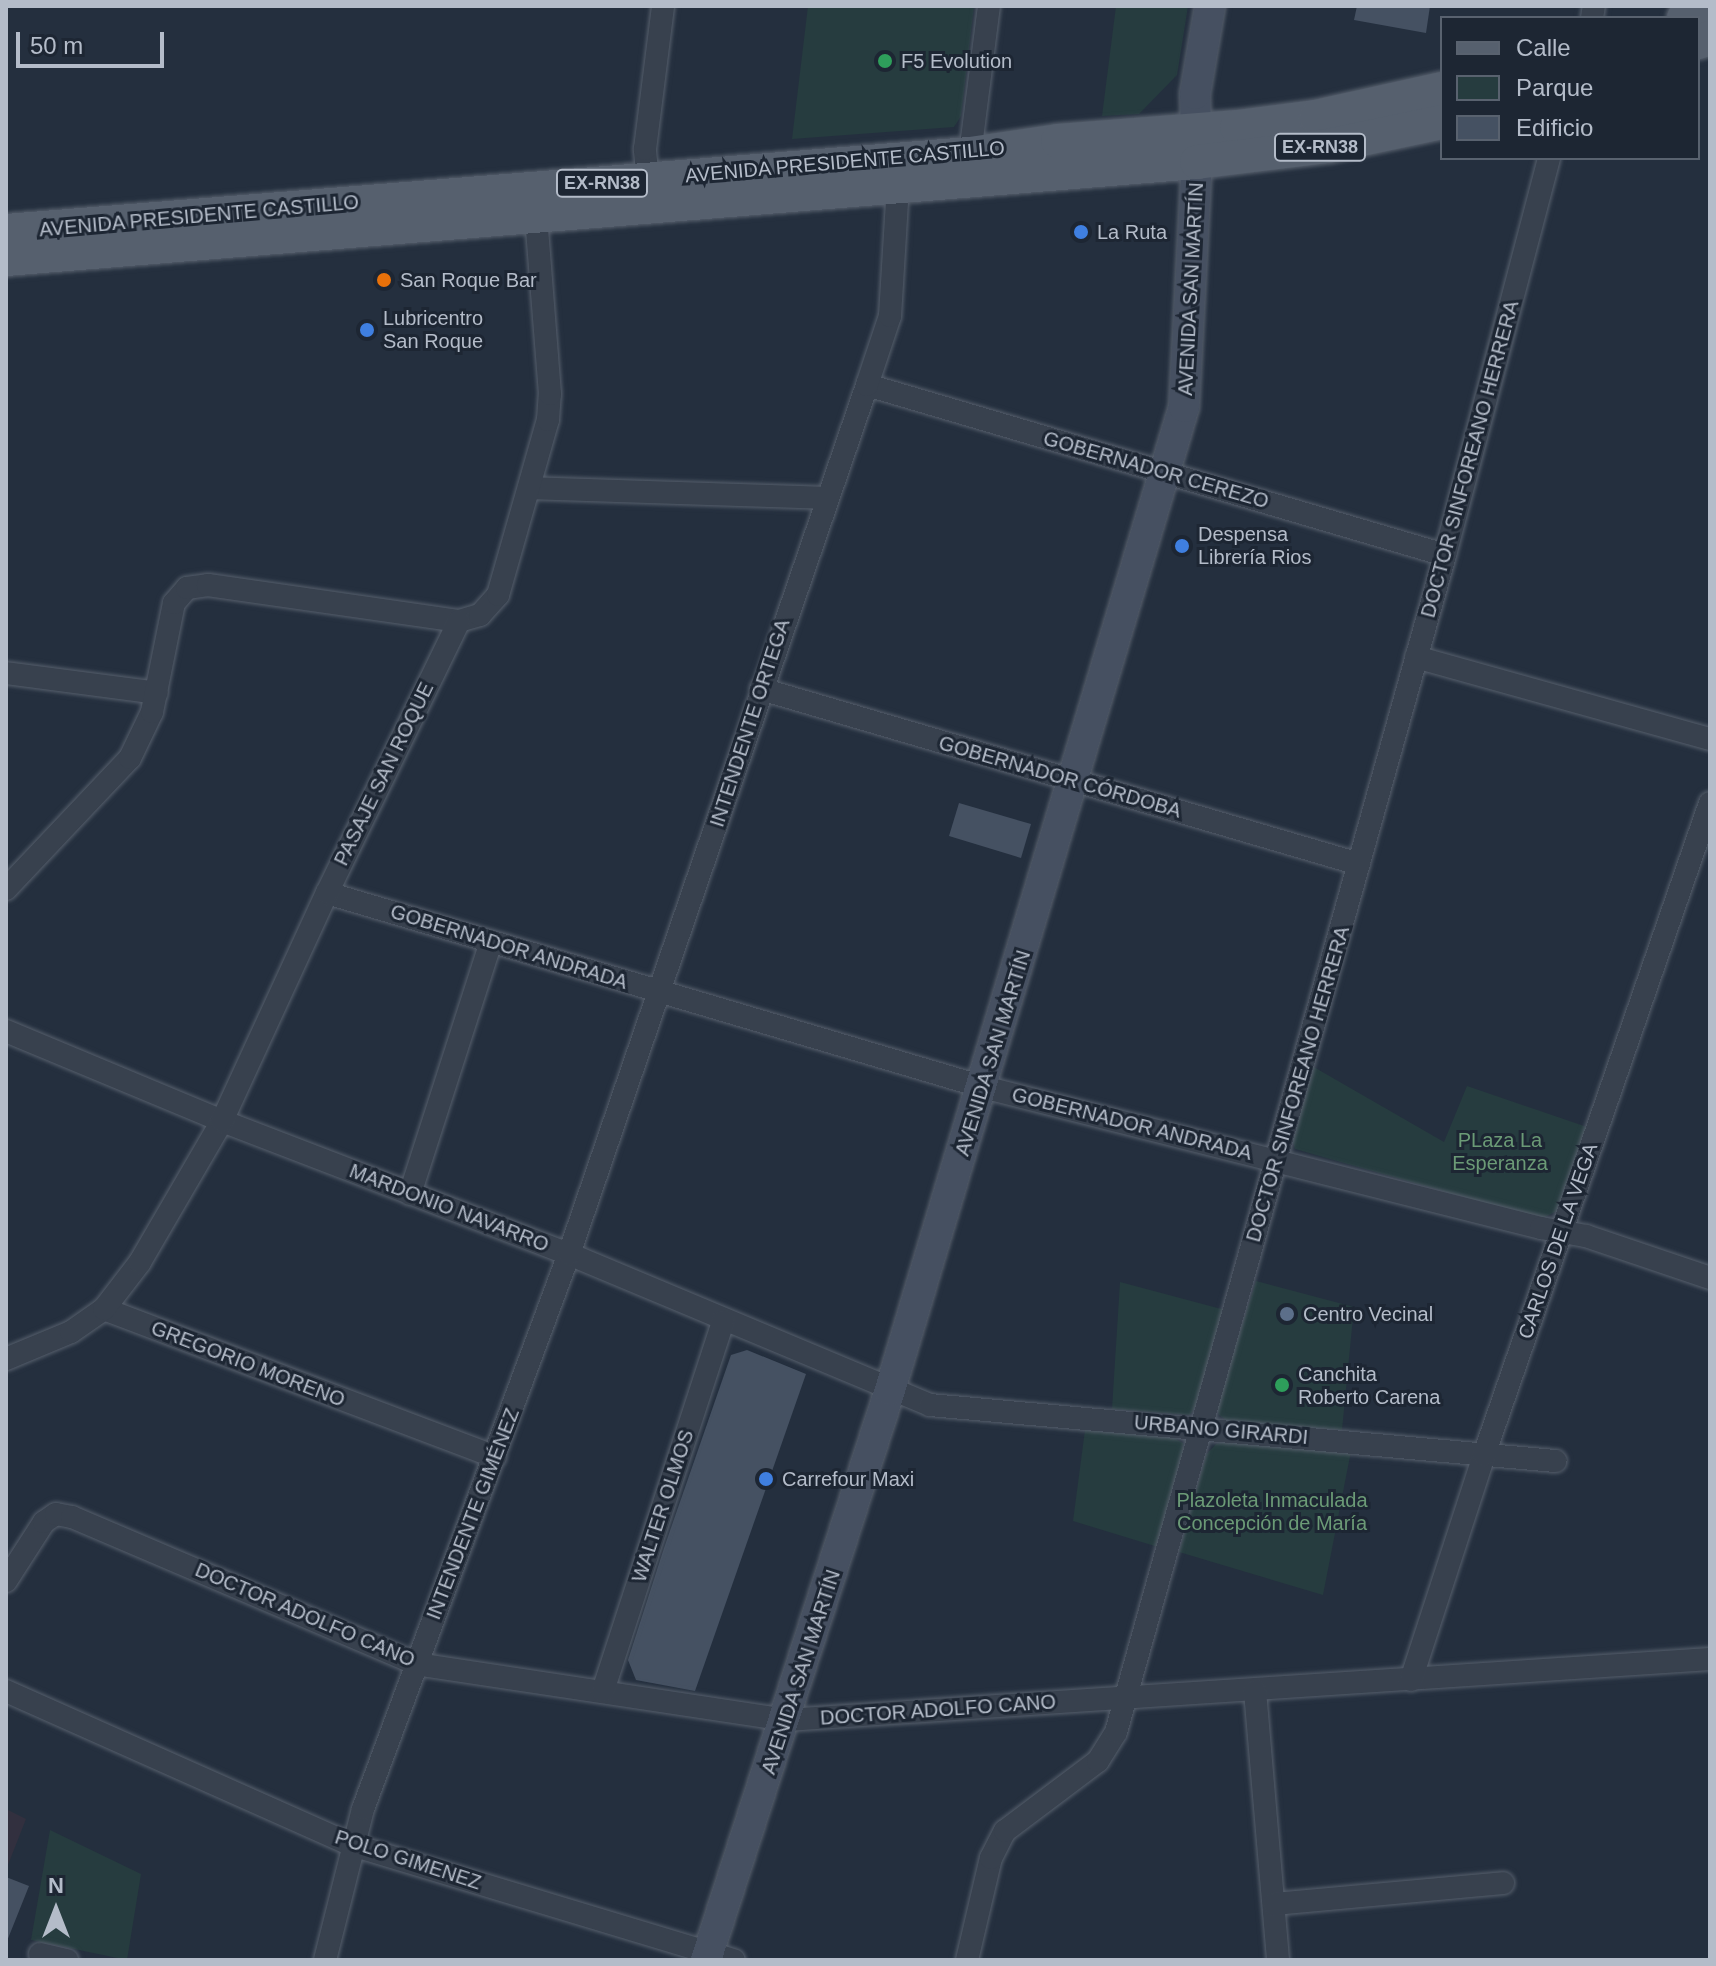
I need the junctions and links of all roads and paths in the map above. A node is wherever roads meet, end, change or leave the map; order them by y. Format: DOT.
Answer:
graph roads {
  1 [pos="663,6"];
  2 [pos="989,6"];
  3 [pos="1210,6"];
  4 [pos="1229,6"];
  5 [pos="1710,9"];
  6 [pos="1690,16"];
  7 [pos="1440,89"];
  8 [pos="1440,122"];
  9 [pos="1198,146"];
  10 [pos="970,154"];
  11 [pos="1548,160"];
  12 [pos="648,180"];
  13 [pos="898,186"];
  14 [pos="536,216"];
  15 [pos="6,231"];
  16 [pos="6,259"];
  17 [pos="867,385"];
  18 [pos="1167,473"];
  19 [pos="530,488"];
  20 [pos="827,498"];
  21 [pos="1445,555"];
  22 [pos="459,621"];
  23 [pos="1416,657"];
  24 [pos="6,673"];
  25 [pos="761,689"];
  26 [pos="157,693"];
  27 [pos="1710,739"];
  28 [pos="1074,781"];
  29 [pos="1710,803"];
  30 [pos="1359,864"];
  31 [pos="6,889"];
  32 [pos="327,893"];
  33 [pos="491,942"];
  34 [pos="661,993"];
  35 [pos="6,1031"];
  36 [pos="983,1087"];
  37 [pos="222,1121"];
  38 [pos="1277,1160"];
  39 [pos="410,1194"];
  40 [pos="1562,1232"];
  41 [pos="569,1254"];
  42 [pos="1710,1278"];
  43 [pos="104,1309"];
  44 [pos="723,1321"];
  45 [pos="6,1359"];
  46 [pos="890,1390"];
  47 [pos="1201,1428"];
  48 [pos="1484,1455"];
  49 [pos="495,1457"];
  50 [pos="1555,1461"];
  51 [pos="12,1558"];
  52 [pos="6,1581"];
  53 [pos="1710,1659"];
  54 [pos="416,1664"];
  55 [pos="1411,1680"];
  56 [pos="6,1691"];
  57 [pos="603,1691"];
  58 [pos="1255,1691"];
  59 [pos="1126,1698"];
  60 [pos="786,1720"];
  61 [pos="352,1845"];
  62 [pos="1503,1883"];
  63 [pos="1274,1904"];
  64 [pos="40,1954"];
  65 [pos="716,1958"];
  66 [pos="67,1960"];
  67 [pos="325,1960"];
  68 [pos="967,1960"];
  69 [pos="1278,1960"];
  1 -- 12 [label="street"];
  2 -- 10 [label="street"];
  3 -- 9 [label="main road, AVENIDA SAN MARTÍN"];
  4 -- 9 [label="main road"];
  5 -- 6 [label="main road"];
  7 -- 9 [label="main road, AVENIDA PRESIDENTE CASTILLO / EX-RN38"];
  8 -- 9 [label="main road, AVENIDA PRESIDENTE CASTILLO / EX-RN38"];
  9 -- 10 [label="main road, AVENIDA PRESIDENTE CASTILLO / EX-RN38"];
  9 -- 13 [label="main road, AVENIDA PRESIDENTE CASTILLO / EX-RN38"];
  9 -- 18 [label="main road, AVENIDA SAN MARTÍN"];
  10 -- 12 [label="main road, AVENIDA PRESIDENTE CASTILLO / EX-RN38"];
  11 -- 21 [label="street, DOCTOR SINFOREANO HERRERA"];
  12 -- 15 [label="main road, AVENIDA PRESIDENTE CASTILLO / EX-RN38"];
  13 -- 14 [label="main road, AVENIDA PRESIDENTE CASTILLO / EX-RN38"];
  13 -- 17 [label="street, INTENDENTE ORTEGA"];
  14 -- 16 [label="main road, AVENIDA PRESIDENTE CASTILLO / EX-RN38"];
  14 -- 19 [label="street"];
  17 -- 18 [label="street, GOBERNADOR CEREZO"];
  17 -- 20 [label="street, INTENDENTE ORTEGA"];
  18 -- 21 [label="street, GOBERNADOR CEREZO"];
  18 -- 28 [label="main road, AVENIDA SAN MARTÍN"];
  19 -- 20 [label="street"];
  19 -- 22 [label="street"];
  20 -- 25 [label="street, INTENDENTE ORTEGA"];
  21 -- 23 [label="street, DOCTOR SINFOREANO HERRERA"];
  22 -- 26 [label="street"];
  22 -- 32 [label="street, PASAJE SAN ROQUE"];
  23 -- 27 [label="street"];
  23 -- 30 [label="street, DOCTOR SINFOREANO HERRERA"];
  24 -- 26 [label="street"];
  25 -- 28 [label="street, GOBERNADOR CÓRDOBA"];
  25 -- 34 [label="street, INTENDENTE ORTEGA"];
  26 -- 31 [label="street"];
  28 -- 30 [label="street, GOBERNADOR CÓRDOBA"];
  28 -- 36 [label="main road, AVENIDA SAN MARTÍN"];
  29 -- 40 [label="street, CARLOS DE LA VEGA"];
  30 -- 38 [label="street, DOCTOR SINFOREANO HERRERA"];
  32 -- 33 [label="street, GOBERNADOR ANDRADA"];
  32 -- 37 [label="street, PASAJE SAN ROQUE"];
  33 -- 34 [label="street, GOBERNADOR ANDRADA"];
  33 -- 39 [label="street"];
  34 -- 36 [label="street, GOBERNADOR ANDRADA"];
  34 -- 41 [label="street, INTENDENTE ORTEGA"];
  35 -- 37 [label="street, MARDONIO NAVARRO"];
  36 -- 38 [label="street, GOBERNADOR ANDRADA"];
  36 -- 46 [label="main road, AVENIDA SAN MARTÍN"];
  37 -- 39 [label="street, MARDONIO NAVARRO"];
  37 -- 43 [label="street, PASAJE SAN ROQUE"];
  38 -- 40 [label="street, GOBERNADOR ANDRADA"];
  38 -- 47 [label="street, DOCTOR SINFOREANO HERRERA"];
  39 -- 41 [label="street, MARDONIO NAVARRO"];
  40 -- 42 [label="street, GOBERNADOR ANDRADA"];
  40 -- 48 [label="street, CARLOS DE LA VEGA"];
  41 -- 44 [label="street, MARDONIO NAVARRO"];
  41 -- 49 [label="street, INTENDENTE GIMÉNEZ"];
  43 -- 45 [label="street"];
  43 -- 49 [label="street, GREGORIO MORENO"];
  44 -- 46 [label="street, MARDONIO NAVARRO"];
  44 -- 57 [label="street, WALTER OLMOS"];
  46 -- 47 [label="street, URBANO GIRARDI"];
  46 -- 60 [label="main road, AVENIDA SAN MARTÍN"];
  47 -- 48 [label="street, URBANO GIRARDI"];
  47 -- 59 [label="street, DOCTOR SINFOREANO HERRERA"];
  48 -- 50 [label="street, URBANO GIRARDI"];
  48 -- 55 [label="street, CARLOS DE LA VEGA"];
  49 -- 54 [label="street, INTENDENTE GIMÉNEZ"];
  51 -- 52 [label="street"];
  51 -- 54 [label="street, DOCTOR ADOLFO CANO"];
  53 -- 55 [label="street, DOCTOR ADOLFO CANO"];
  54 -- 57 [label="street, DOCTOR ADOLFO CANO"];
  54 -- 61 [label="street, INTENDENTE GIMÉNEZ"];
  55 -- 58 [label="street, DOCTOR ADOLFO CANO"];
  56 -- 61 [label="street, POLO GIMENEZ"];
  57 -- 60 [label="street, DOCTOR ADOLFO CANO"];
  58 -- 59 [label="street, DOCTOR ADOLFO CANO"];
  58 -- 63 [label="street"];
  59 -- 60 [label="street, DOCTOR ADOLFO CANO"];
  59 -- 68 [label="street, DOCTOR SINFOREANO HERRERA"];
  60 -- 65 [label="main road, AVENIDA SAN MARTÍN"];
  61 -- 65 [label="street, POLO GIMENEZ"];
  61 -- 67 [label="street, INTENDENTE GIMÉNEZ"];
  62 -- 63 [label="street"];
  63 -- 69 [label="street"];
  64 -- 66 [label="street"];
}
